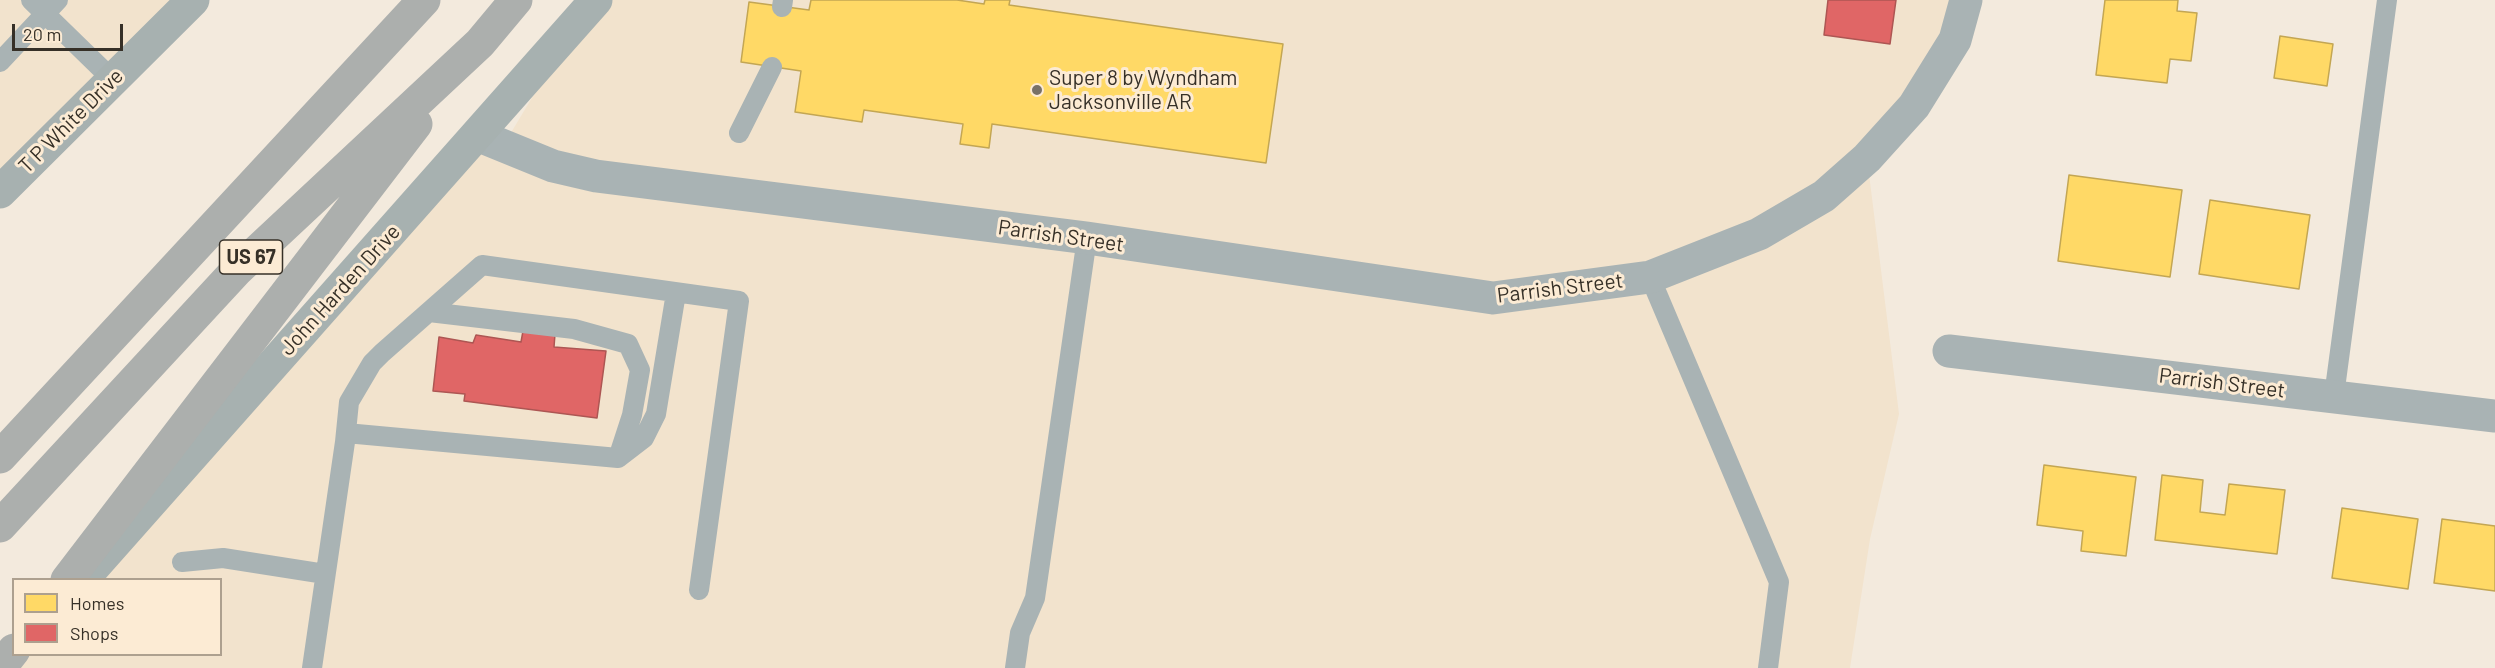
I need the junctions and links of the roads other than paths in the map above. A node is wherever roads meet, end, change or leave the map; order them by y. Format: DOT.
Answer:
graph roads {
  1 [pos="193,0"];
  2 [pos="424,0"];
  3 [pos="516,0"];
  4 [pos="596,0"];
  5 [pos="1966,0"];
  6 [pos="2387,0"];
  7 [pos="45,4"];
  8 [pos="480,42"];
  9 [pos="0,62"];
  10 [pos="772,67"];
  11 [pos="112,79"];
  12 [pos="739,133"];
  13 [pos="477,135"];
  14 [pos="0,192"];
  15 [pos="1087,238"];
  16 [pos="1650,277"];
  17 [pos="676,292"];
  18 [pos="429,312"];
  19 [pos="1949,351"];
  20 [pos="2334,396"];
  21 [pos="2495,416"];
  22 [pos="346,433"];
  23 [pos="0,457"];
  24 [pos="618,458"];
  25 [pos="0,526"];
  26 [pos="182,562"];
  27 [pos="325,573"];
  28 [pos="68,578"];
  29 [pos="84,578"];
  30 [pos="699,590"];
  31 [pos="12,653"];
  32 [pos="15,656"];
  33 [pos="0,668"];
  34 [pos="5,668"];
  35 [pos="312,668"];
  36 [pos="1015,668"];
  37 [pos="1768,668"];
  1 -- 11 [label="main road, T P White Drive"];
  2 -- 23 [label="highway, US 67"];
  3 -- 8 [label="highway, US 67"];
  4 -- 13 [label="main road, John Harden Drive"];
  5 -- 16 [label="street, Parrish Street"];
  6 -- 20 [label="lane"];
  7 -- 9 [label="lane"];
  7 -- 11 [label="lane"];
  8 -- 25 [label="highway, US 67"];
  8 -- 28 [label="highway"];
  10 -- 12 [label="lane"];
  11 -- 14 [label="main road, T P White Drive"];
  13 -- 15 [label="street, Parrish Street"];
  13 -- 29 [label="main road, John Harden Drive"];
  15 -- 16 [label="street, Parrish Street"];
  15 -- 36 [label="lane"];
  16 -- 37 [label="lane"];
  17 -- 18 [label="lane"];
  17 -- 24 [label="lane"];
  17 -- 30 [label="lane"];
  18 -- 22 [label="lane"];
  18 -- 24 [label="lane"];
  19 -- 20 [label="street, Parrish Street"];
  20 -- 21 [label="street, Parrish Street"];
  22 -- 24 [label="lane"];
  22 -- 27 [label="lane"];
  26 -- 27 [label="lane"];
  27 -- 35 [label="lane"];
  31 -- 33 [label="highway"];
  32 -- 34 [label="main road"];
}
